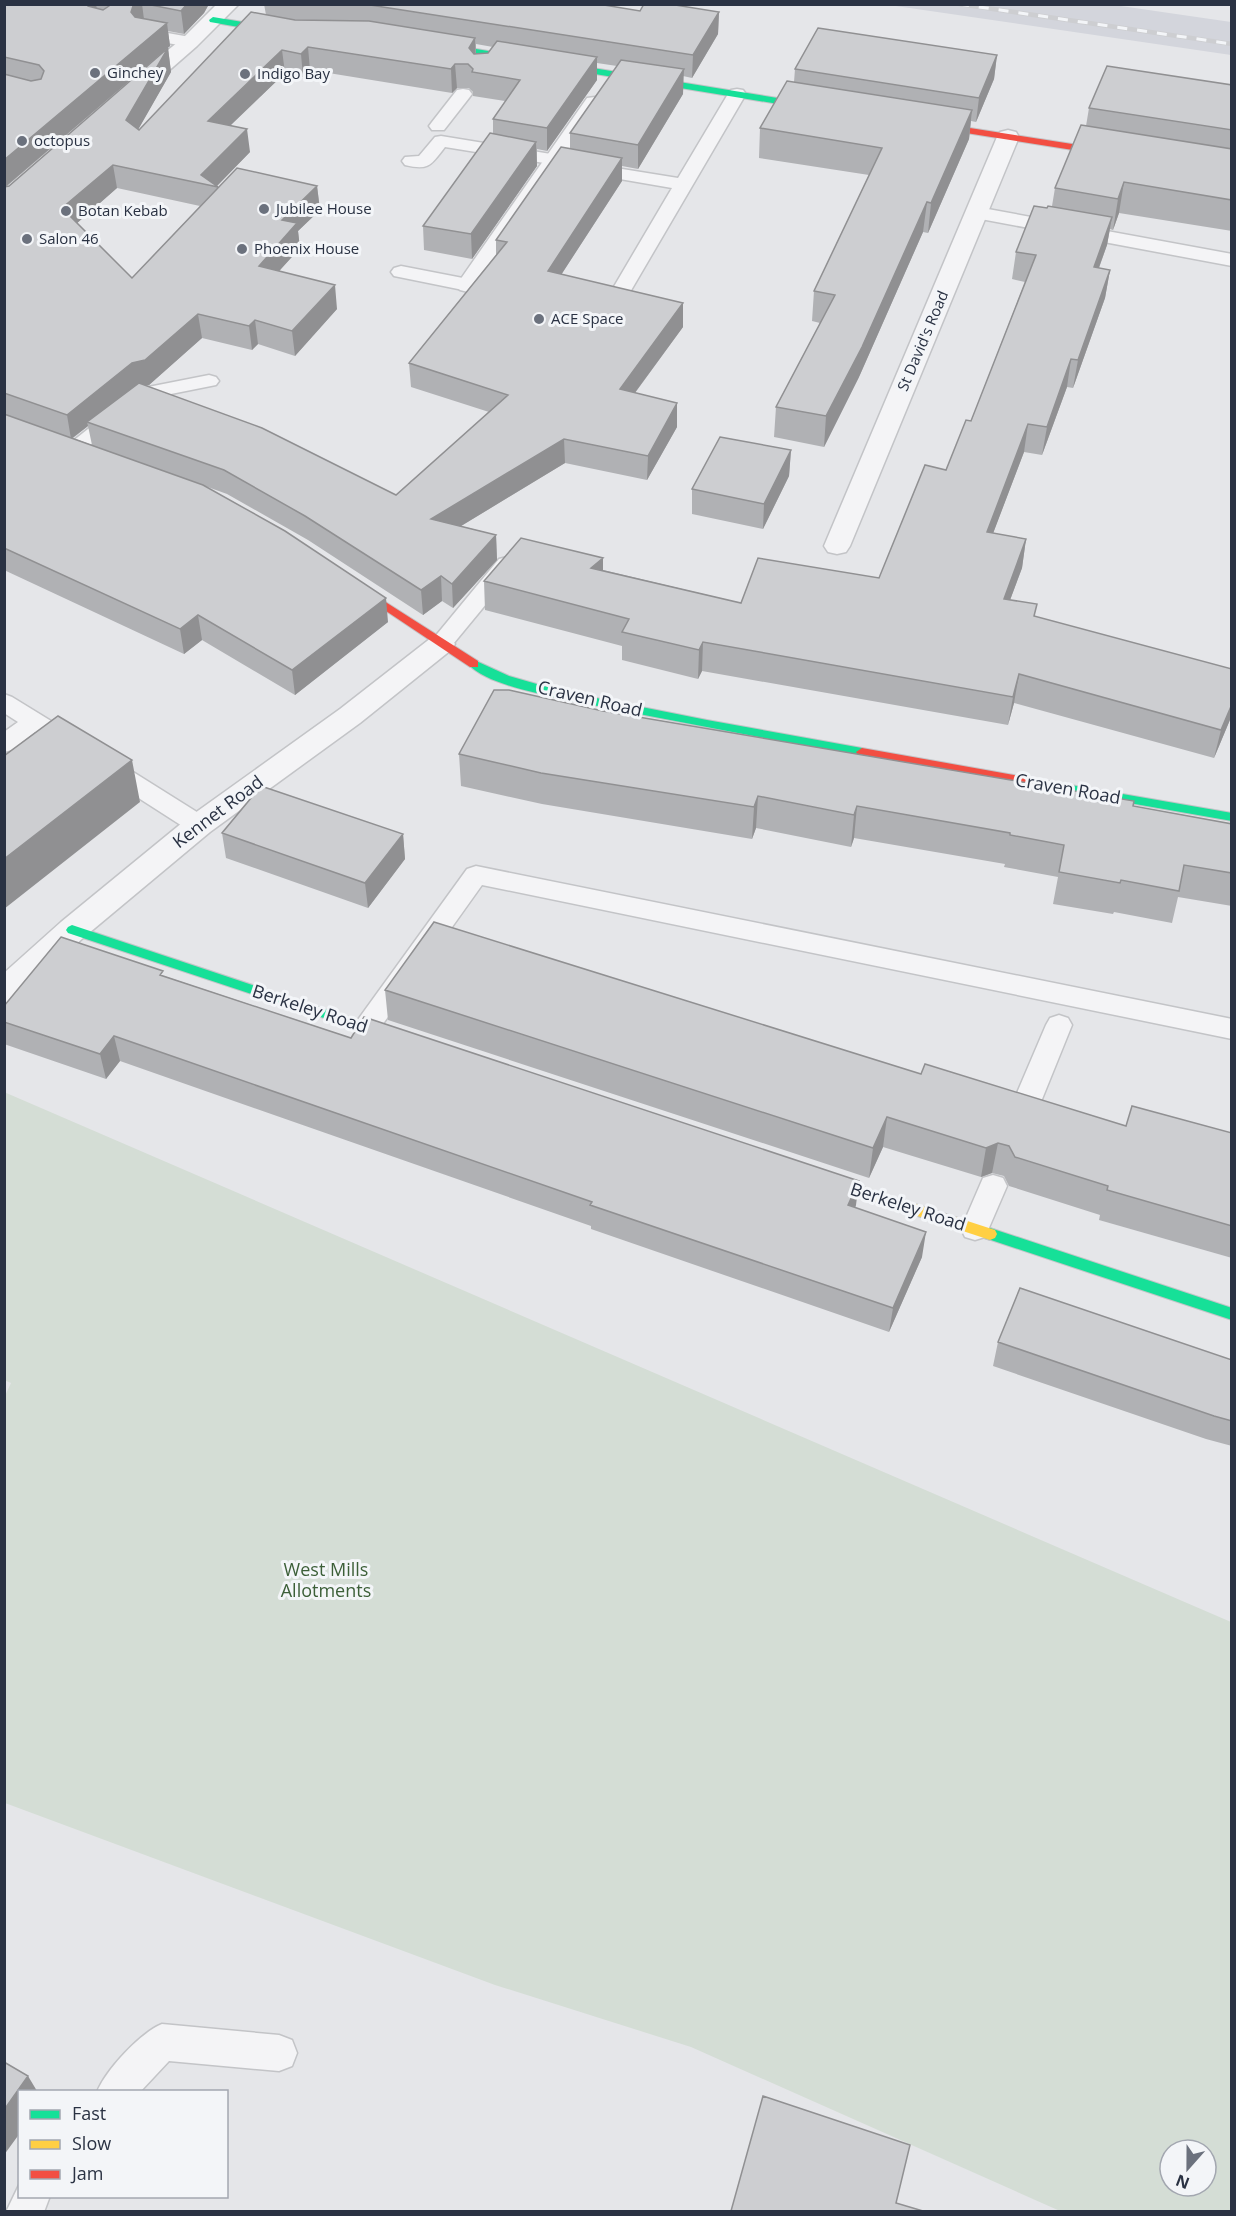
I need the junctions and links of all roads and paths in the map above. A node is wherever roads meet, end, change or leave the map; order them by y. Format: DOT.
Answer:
graph roads {
  1 [pos="221,12"];
  2 [pos="145,34"];
  3 [pos="298,35"];
  4 [pos="190,42"];
  5 [pos="415,43"];
  6 [pos="494,55"];
  7 [pos="481,70"];
  8 [pos="614,74"];
  9 [pos="463,94"];
  10 [pos="737,94"];
  11 [pos="121,100"];
  12 [pos="840,111"];
  13 [pos="907,121"];
  14 [pos="438,126"];
  15 [pos="1008,137"];
  16 [pos="1126,155"];
  17 [pos="411,161"];
  18 [pos="556,161"];
  19 [pos="685,185"];
  20 [pos="977,213"];
  21 [pos="1232,260"];
  22 [pos="401,272"];
  23 [pos="468,285"];
  24 [pos="619,295"];
  25 [pos="209,381"];
  26 [pos="75,449"];
  27 [pos="840,546"];
  28 [pos="522,548"];
  29 [pos="342,578"];
  30 [pos="441,645"];
  31 [pos="4,702"];
  32 [pos="35,721"];
  33 [pos="4,744"];
  34 [pos="1232,818"];
  35 [pos="199,825"];
  36 [pos="72,930"];
  37 [pos="4,992"];
  38 [pos="1059,1025"];
  39 [pos="366,1028"];
  40 [pos="1232,1029"];
  41 [pos="412,1043"];
  42 [pos="1023,1114"];
  43 [pos="806,1173"];
  44 [pos="993,1186"];
  45 [pos="975,1229"];
  46 [pos="1232,1314"];
  47 [pos="279,2053"];
  48 [pos="116,2090"];
  1 -- 3 [label="street"];
  1 -- 4 [label="street"];
  2 -- 4 [label="lane"];
  4 -- 11 [label="street"];
  5 -- 6 [label="street"];
  6 -- 7 [label="lane"];
  6 -- 8 [label="street"];
  8 -- 10 [label="street"];
  8 -- 18 [label="street"];
  9 -- 14 [label="lane"];
  10 -- 12 [label="street"];
  10 -- 19 [label="lane"];
  13 -- 15 [label="street"];
  15 -- 16 [label="street"];
  15 -- 20 [label="street, St David's Road"];
  17 -- 18 [label="lane"];
  18 -- 19 [label="lane"];
  18 -- 23 [label="street"];
  19 -- 24 [label="lane"];
  20 -- 21 [label="lane"];
  20 -- 27 [label="street, St David's Road"];
  22 -- 23 [label="lane"];
  25 -- 26 [label="lane"];
  28 -- 30 [label="lane"];
  29 -- 30 [label="street, Craven Road"];
  30 -- 34 [label="street, Craven Road"];
  30 -- 35 [label="street, Kennet Road"];
  31 -- 32 [label="lane"];
  32 -- 33 [label="lane"];
  32 -- 35 [label="lane"];
  35 -- 36 [label="street, Kennet Road"];
  36 -- 37 [label="street, Kennet Road"];
  36 -- 39 [label="street, Berkeley Road"];
  38 -- 42 [label="lane"];
  39 -- 40 [label="lane"];
  39 -- 41 [label="street, Berkeley Road"];
  43 -- 45 [label="street, Berkeley Road"];
  44 -- 45 [label="lane"];
  45 -- 46 [label="street, Berkeley Road"];
  47 -- 48 [label="lane"];
}
